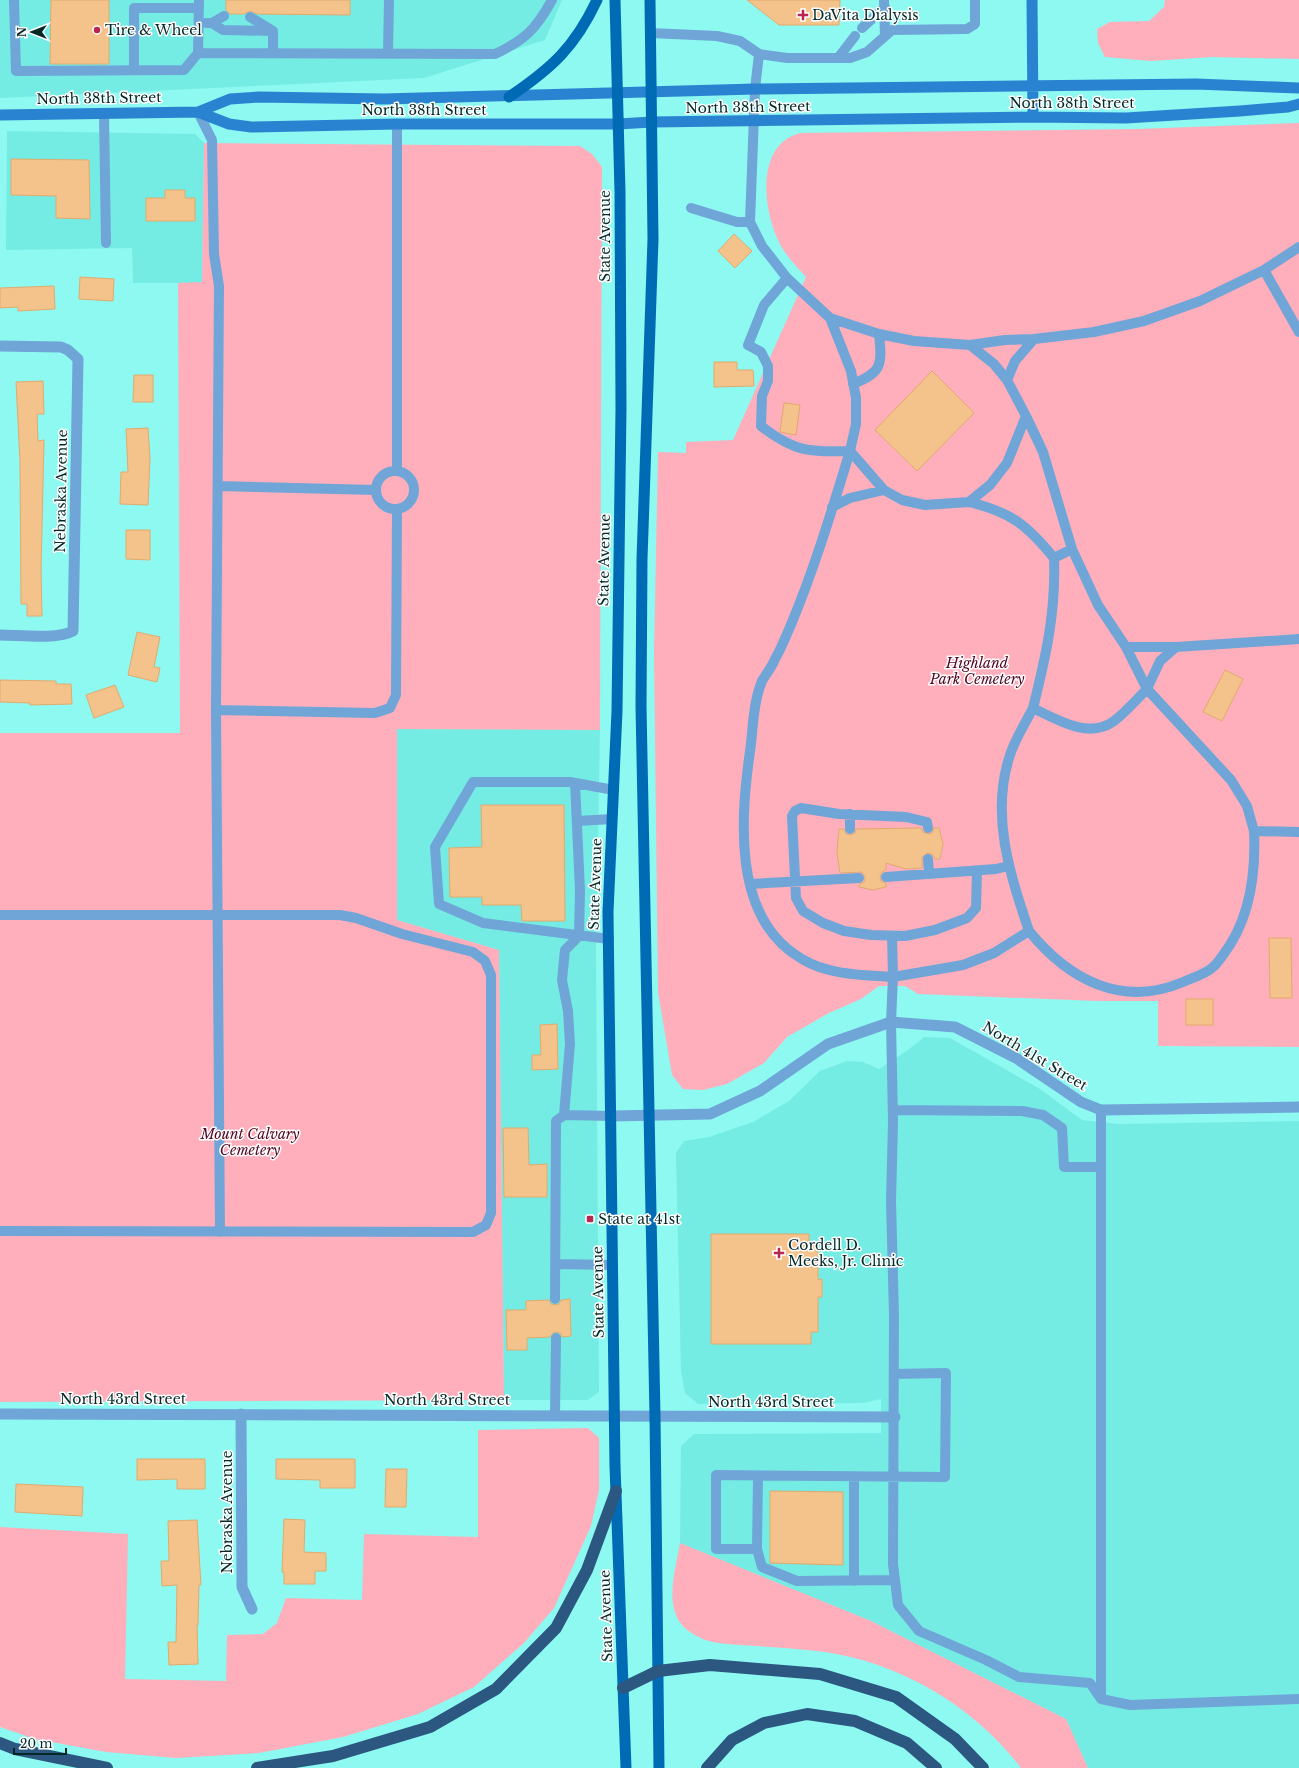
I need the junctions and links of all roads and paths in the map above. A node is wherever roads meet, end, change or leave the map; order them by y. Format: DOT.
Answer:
graph roads {
  1 [pos="14,0"];
  2 [pos="389,0"];
  3 [pos="552,0"];
  4 [pos="597,0"];
  5 [pos="615,0"];
  6 [pos="650,0"];
  7 [pos="975,0"];
  8 [pos="1032,0"];
  9 [pos="884,3"];
  10 [pos="199,4"];
  11 [pos="224,16"];
  12 [pos="250,17"];
  13 [pos="198,22"];
  14 [pos="212,23"];
  15 [pos="273,31"];
  16 [pos="650,33"];
  17 [pos="885,36"];
  18 [pos="273,52"];
  19 [pos="198,53"];
  20 [pos="388,53"];
  21 [pos="759,54"];
  22 [pos="838,58"];
  23 [pos="134,70"];
  24 [pos="1032,86"];
  25 [pos="1299,88"];
  26 [pos="755,89"];
  27 [pos="651,93"];
  28 [pos="618,94"];
  29 [pos="509,97"];
  30 [pos="1299,104"];
  31 [pos="198,112"];
  32 [pos="104,114"];
  33 [pos="0,115"];
  34 [pos="1033,117"];
  35 [pos="652,122"];
  36 [pos="754,122"];
  37 [pos="397,124"];
  38 [pos="618,124"];
  39 [pos="691,208"];
  40 [pos="750,222"];
  41 [pos="106,243"];
  42 [pos="1299,247"];
  43 [pos="1264,270"];
  44 [pos="787,278"];
  45 [pos="830,318"];
  46 [pos="1299,332"];
  47 [pos="879,334"];
  48 [pos="1034,339"];
  49 [pos="970,345"];
  50 [pos="0,346"];
  51 [pos="1007,380"];
  52 [pos="853,384"];
  53 [pos="1026,416"];
  54 [pos="850,451"];
  55 [pos="397,470"];
  56 [pos="219,486"];
  57 [pos="376,490"];
  58 [pos="884,490"];
  59 [pos="969,502"];
  60 [pos="832,507"];
  61 [pos="397,509"];
  62 [pos="1072,549"];
  63 [pos="1054,558"];
  64 [pos="0,635"];
  65 [pos="1299,639"];
  66 [pos="1126,647"];
  67 [pos="1176,647"];
  68 [pos="1147,689"];
  69 [pos="1033,708"];
  70 [pos="216,710"];
  71 [pos="575,783"];
  72 [pos="614,790"];
  73 [pos="850,814"];
  74 [pos="612,819"];
  75 [pos="577,821"];
  76 [pos="928,828"];
  77 [pos="850,829"];
  78 [pos="1254,831"];
  79 [pos="1299,832"];
  80 [pos="928,859"];
  81 [pos="1008,866"];
  82 [pos="977,870"];
  83 [pos="929,873"];
  84 [pos="886,877"];
  85 [pos="858,878"];
  86 [pos="794,881"];
  87 [pos="750,884"];
  88 [pos="0,915"];
  89 [pos="217,915"];
  90 [pos="1029,931"];
  91 [pos="579,936"];
  92 [pos="892,936"];
  93 [pos="609,939"];
  94 [pos="893,976"];
  95 [pos="892,1022"];
  96 [pos="1299,1107"];
  97 [pos="893,1110"];
  98 [pos="1101,1110"];
  99 [pos="564,1115"];
  100 [pos="648,1115"];
  101 [pos="612,1116"];
  102 [pos="1101,1167"];
  103 [pos="0,1231"];
  104 [pos="220,1232"];
  105 [pos="555,1264"];
  106 [pos="613,1265"];
  107 [pos="556,1299"];
  108 [pos="556,1338"];
  109 [pos="894,1374"];
  110 [pos="0,1414"];
  111 [pos="241,1414"];
  112 [pos="555,1416"];
  113 [pos="615,1416"];
  114 [pos="655,1416"];
  115 [pos="895,1417"];
  116 [pos="758,1477"];
  117 [pos="854,1477"];
  118 [pos="894,1478"];
  119 [pos="616,1491"];
  120 [pos="757,1549"];
  121 [pos="895,1580"];
  122 [pos="854,1581"];
  123 [pos="252,1609"];
  124 [pos="658,1671"];
  125 [pos="623,1688"];
  126 [pos="1102,1699"];
  127 [pos="1299,1699"];
  128 [pos="0,1742"];
  129 [pos="107,1768"];
  130 [pos="257,1768"];
  131 [pos="626,1768"];
  132 [pos="659,1768"];
  133 [pos="707,1768"];
  134 [pos="936,1768"];
  135 [pos="983,1768"];
  1 -- 23 [label="lane"];
  2 -- 20 [label="lane"];
  3 -- 20 [label="lane"];
  4 -- 29 [label="main road"];
  5 -- 28 [label="main road, State Avenue"];
  6 -- 16 [label="main road"];
  7 -- 17 [label="lane"];
  8 -- 24 [label="main road"];
  9 -- 17 [label="lane"];
  9 -- 22 [label="lane"];
  10 -- 13 [label="lane"];
  10 -- 23 [label="lane"];
  11 -- 14 [label="lane"];
  12 -- 15 [label="lane"];
  13 -- 14 [label="lane"];
  13 -- 19 [label="lane"];
  14 -- 15 [label="lane"];
  15 -- 18 [label="lane"];
  16 -- 21 [label="lane"];
  16 -- 27 [label="main road"];
  17 -- 22 [label="lane"];
  18 -- 19 [label="lane"];
  18 -- 20 [label="lane"];
  19 -- 23 [label="lane"];
  21 -- 22 [label="lane"];
  21 -- 26 [label="lane"];
  24 -- 25 [label="main road, North 38th Street"];
  24 -- 26 [label="main road, North 38th Street"];
  24 -- 34 [label="main road"];
  26 -- 27 [label="main road, North 38th Street"];
  26 -- 36 [label="lane"];
  27 -- 28 [label="main road, North 38th Street"];
  27 -- 35 [label="main road"];
  28 -- 29 [label="main road, North 38th Street"];
  28 -- 38 [label="main road, State Avenue"];
  29 -- 31 [label="main road, North 38th Street"];
  30 -- 34 [label="main road, North 38th Street"];
  31 -- 32 [label="main road, North 38th Street"];
  31 -- 37 [label="main road, North 38th Street"];
  31 -- 56 [label="lane"];
  32 -- 33 [label="main road, North 38th Street"];
  32 -- 41 [label="lane"];
  34 -- 36 [label="main road, North 38th Street"];
  35 -- 36 [label="main road, North 38th Street"];
  35 -- 38 [label="main road, North 38th Street"];
  35 -- 100 [label="main road"];
  36 -- 40 [label="lane"];
  37 -- 38 [label="main road, North 38th Street"];
  37 -- 55 [label="lane"];
  38 -- 72 [label="main road, State Avenue"];
  39 -- 40 [label="lane"];
  40 -- 44 [label="lane"];
  42 -- 43 [label="lane"];
  43 -- 46 [label="lane"];
  43 -- 48 [label="lane"];
  44 -- 45 [label="lane"];
  44 -- 54 [label="lane"];
  45 -- 47 [label="lane"];
  45 -- 52 [label="lane"];
  47 -- 49 [label="lane"];
  47 -- 52 [label="lane"];
  48 -- 49 [label="lane"];
  48 -- 51 [label="lane"];
  49 -- 51 [label="lane"];
  50 -- 64 [label="street, Nebraska Avenue"];
  51 -- 53 [label="lane"];
  52 -- 54 [label="lane"];
  53 -- 59 [label="lane"];
  53 -- 62 [label="lane"];
  54 -- 58 [label="lane"];
  54 -- 60 [label="lane"];
  55 -- 57 [label="lane"];
  55 -- 61 [label="lane"];
  56 -- 57 [label="lane"];
  56 -- 70 [label="lane"];
  57 -- 61 [label="lane"];
  58 -- 59 [label="lane"];
  58 -- 60 [label="lane"];
  59 -- 63 [label="lane"];
  60 -- 87 [label="lane"];
  61 -- 70 [label="lane"];
  62 -- 63 [label="lane"];
  62 -- 66 [label="lane"];
  63 -- 69 [label="lane"];
  65 -- 67 [label="lane"];
  66 -- 67 [label="lane"];
  66 -- 68 [label="lane"];
  67 -- 68 [label="lane"];
  68 -- 69 [label="lane"];
  68 -- 78 [label="lane"];
  69 -- 81 [label="lane"];
  70 -- 89 [label="lane"];
  71 -- 72 [label="lane"];
  71 -- 75 [label="lane"];
  71 -- 91 [label="lane"];
  72 -- 74 [label="main road, State Avenue"];
  73 -- 76 [label="lane"];
  73 -- 77 [label="lane"];
  73 -- 86 [label="lane"];
  74 -- 75 [label="lane"];
  74 -- 93 [label="main road, State Avenue"];
  75 -- 91 [label="lane"];
  78 -- 79 [label="lane"];
  78 -- 90 [label="lane"];
  80 -- 83 [label="lane"];
  81 -- 82 [label="lane"];
  81 -- 90 [label="lane"];
  82 -- 83 [label="lane"];
  82 -- 92 [label="lane"];
  83 -- 84 [label="lane"];
  85 -- 86 [label="lane"];
  86 -- 87 [label="lane"];
  86 -- 92 [label="lane"];
  87 -- 94 [label="lane"];
  88 -- 89 [label="lane"];
  89 -- 104 [label="lane"];
  89 -- 104 [label="lane"];
  90 -- 94 [label="lane"];
  91 -- 93 [label="lane"];
  91 -- 99 [label="lane"];
  92 -- 94 [label="lane"];
  93 -- 101 [label="main road, State Avenue"];
  94 -- 95 [label="lane"];
  95 -- 97 [label="lane"];
  95 -- 98 [label="street, North 41st Street"];
  95 -- 100 [label="street, North 41st Street"];
  96 -- 98 [label="street, North 41st Street"];
  97 -- 102 [label="lane"];
  97 -- 109 [label="lane"];
  98 -- 102 [label="lane"];
  99 -- 101 [label="lane"];
  99 -- 105 [label="lane"];
  100 -- 101 [label="street, North 41st Street"];
  100 -- 114 [label="main road"];
  101 -- 106 [label="main road, State Avenue"];
  102 -- 126 [label="lane"];
  103 -- 104 [label="lane"];
  105 -- 106 [label="lane"];
  105 -- 107 [label="lane"];
  106 -- 113 [label="main road, State Avenue"];
  108 -- 112 [label="lane"];
  109 -- 115 [label="lane"];
  109 -- 118 [label="lane"];
  110 -- 111 [label="street, North 43rd Street"];
  111 -- 112 [label="street, North 43rd Street"];
  111 -- 123 [label="street, Nebraska Avenue"];
  112 -- 113 [label="street, North 43rd Street"];
  113 -- 114 [label="street, North 43rd Street"];
  113 -- 119 [label="main road, State Avenue"];
  114 -- 115 [label="street, North 43rd Street"];
  114 -- 124 [label="main road"];
  115 -- 118 [label="lane"];
  116 -- 117 [label="lane"];
  116 -- 120 [label="lane"];
  116 -- 120 [label="lane"];
  117 -- 118 [label="lane"];
  117 -- 122 [label="lane"];
  118 -- 121 [label="lane"];
  119 -- 125 [label="main road, State Avenue"];
  119 -- 130 [label="highway"];
  120 -- 122 [label="lane"];
  121 -- 122 [label="lane"];
  121 -- 126 [label="lane"];
  124 -- 125 [label="highway"];
  124 -- 132 [label="main road"];
  124 -- 135 [label="highway"];
  125 -- 131 [label="main road, State Avenue"];
  126 -- 127 [label="lane"];
  128 -- 129 [label="highway"];
  133 -- 134 [label="highway"];
}
